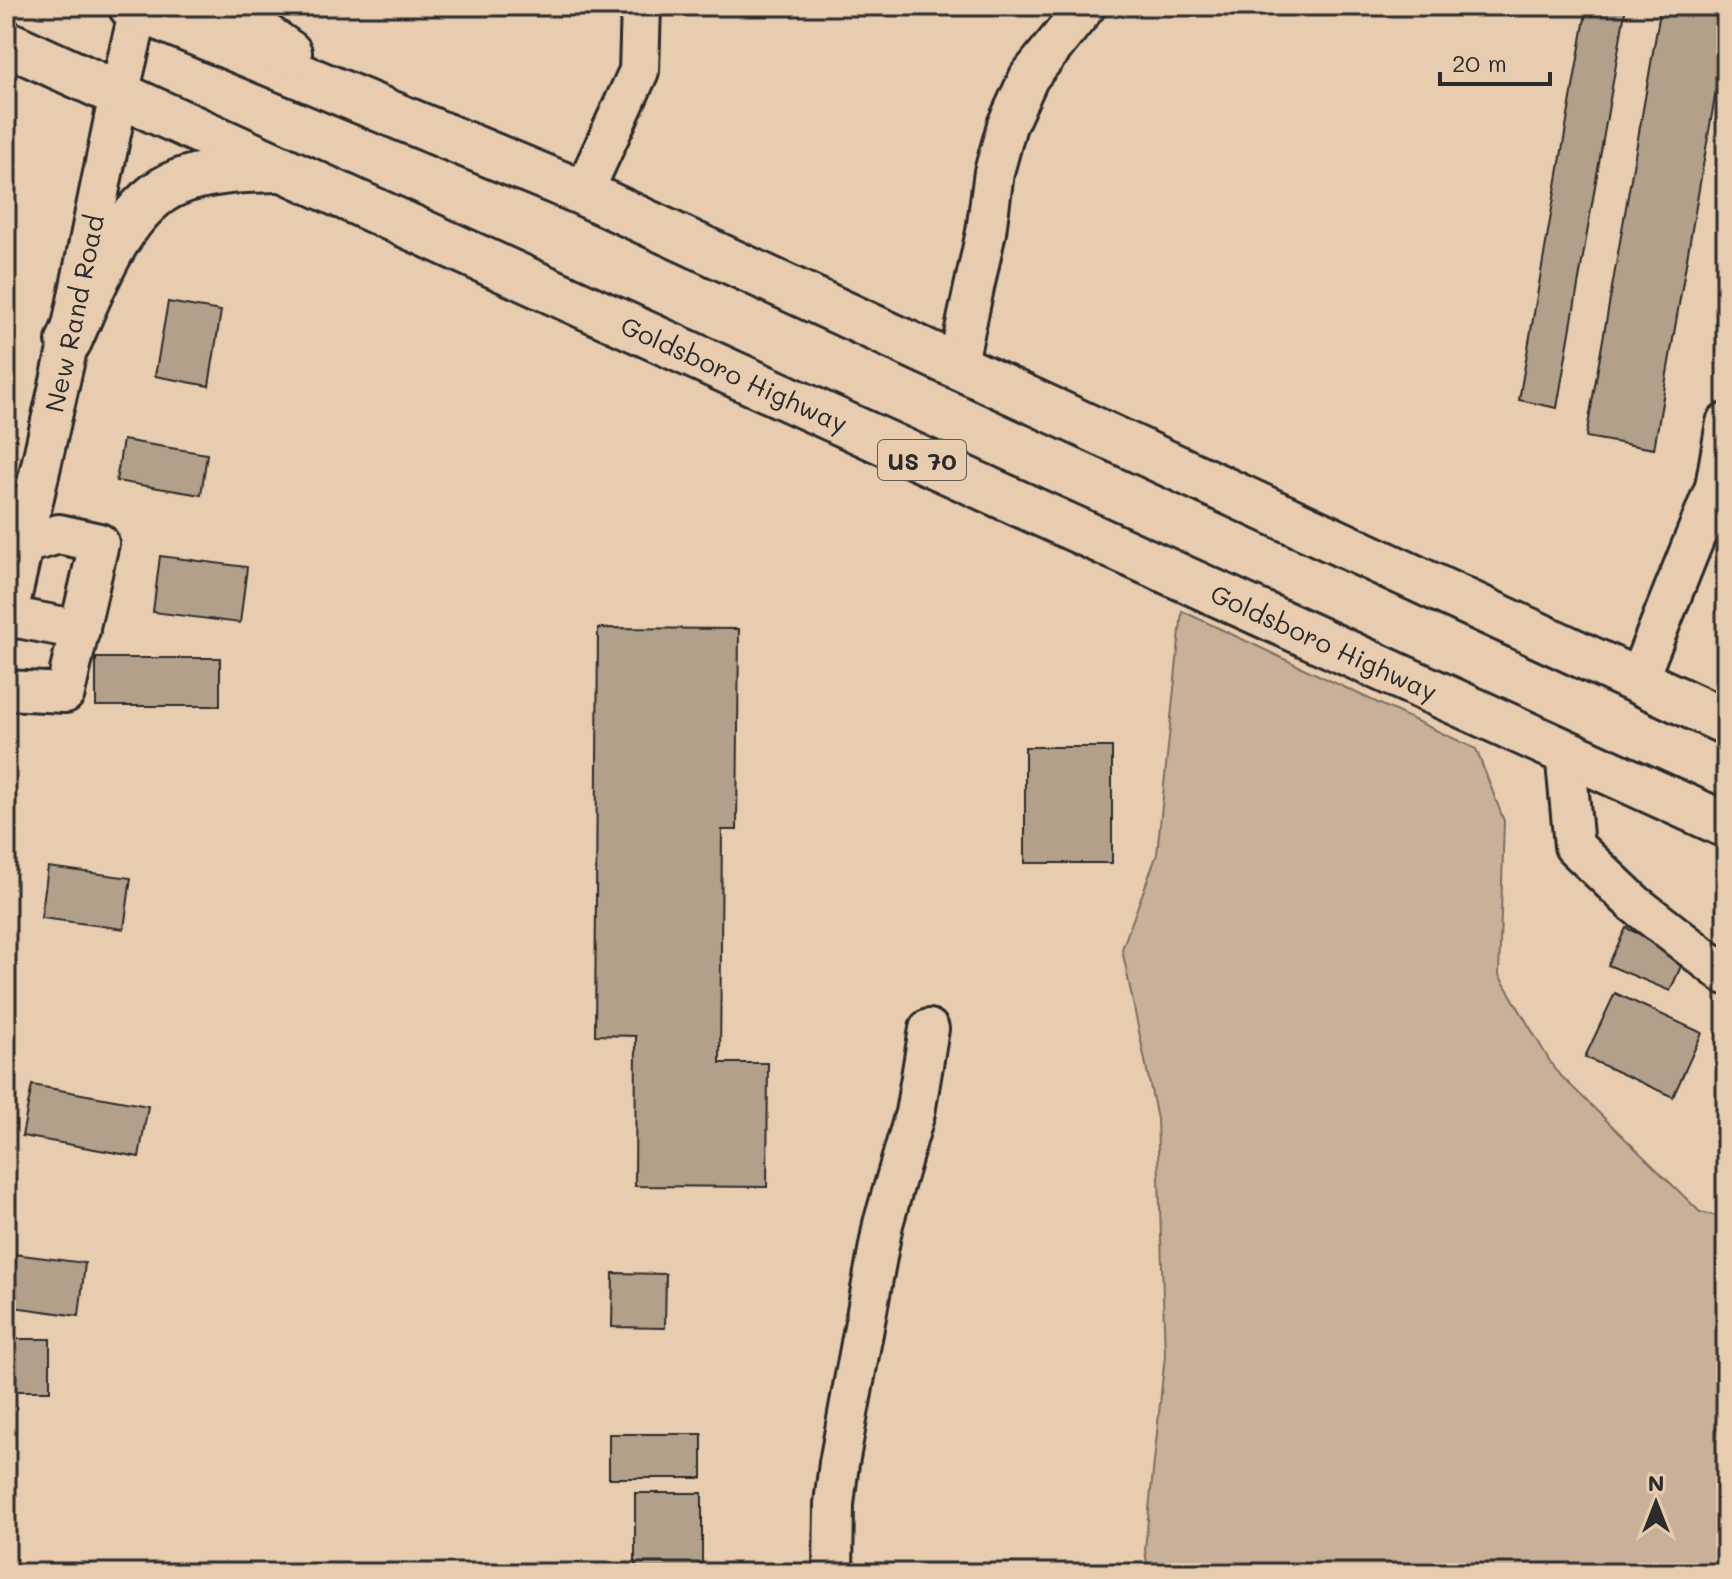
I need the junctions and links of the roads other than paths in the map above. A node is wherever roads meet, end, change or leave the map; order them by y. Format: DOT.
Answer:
graph roads {
  1 [pos="228,6"];
  2 [pos="641,6"];
  3 [pos="1086,6"];
  4 [pos="137,7"];
  5 [pos="6,43"];
  6 [pos="119,94"];
  7 [pos="349,97"];
  8 [pos="284,169"];
  9 [pos="583,193"];
  10 [pos="69,341"];
  11 [pos="957,367"];
  12 [pos="1726,423"];
  13 [pos="24,537"];
  14 [pos="6,619"];
  15 [pos="80,630"];
  16 [pos="1637,682"];
  17 [pos="6,690"];
  18 [pos="1726,722"];
  19 [pos="1565,752"];
  20 [pos="1726,825"];
  21 [pos="1726,975"];
  22 [pos="929,1029"];
  23 [pos="833,1573"];
  1 -- 7 [label="main road"];
  2 -- 9 [label="street"];
  3 -- 11 [label="street"];
  4 -- 6 [label="street, New Rand Road"];
  4 -- 7 [label="main road"];
  5 -- 6 [label="main road, Goldsboro Highway / US 70"];
  6 -- 8 [label="main road, Goldsboro Highway / US 70"];
  6 -- 10 [label="street, New Rand Road"];
  7 -- 9 [label="main road"];
  8 -- 10 [label="main road"];
  8 -- 19 [label="main road, Goldsboro Highway / US 70"];
  9 -- 11 [label="main road"];
  10 -- 13 [label="street, New Rand Road"];
  11 -- 16 [label="main road"];
  12 -- 16 [label="street"];
  13 -- 14 [label="street, New Rand Road"];
  13 -- 15 [label="street"];
  14 -- 15 [label="street"];
  15 -- 17 [label="street"];
  16 -- 18 [label="main road"];
  19 -- 20 [label="main road, Goldsboro Highway / US 70"];
  19 -- 21 [label="street"];
  22 -- 23 [label="street"];
}
